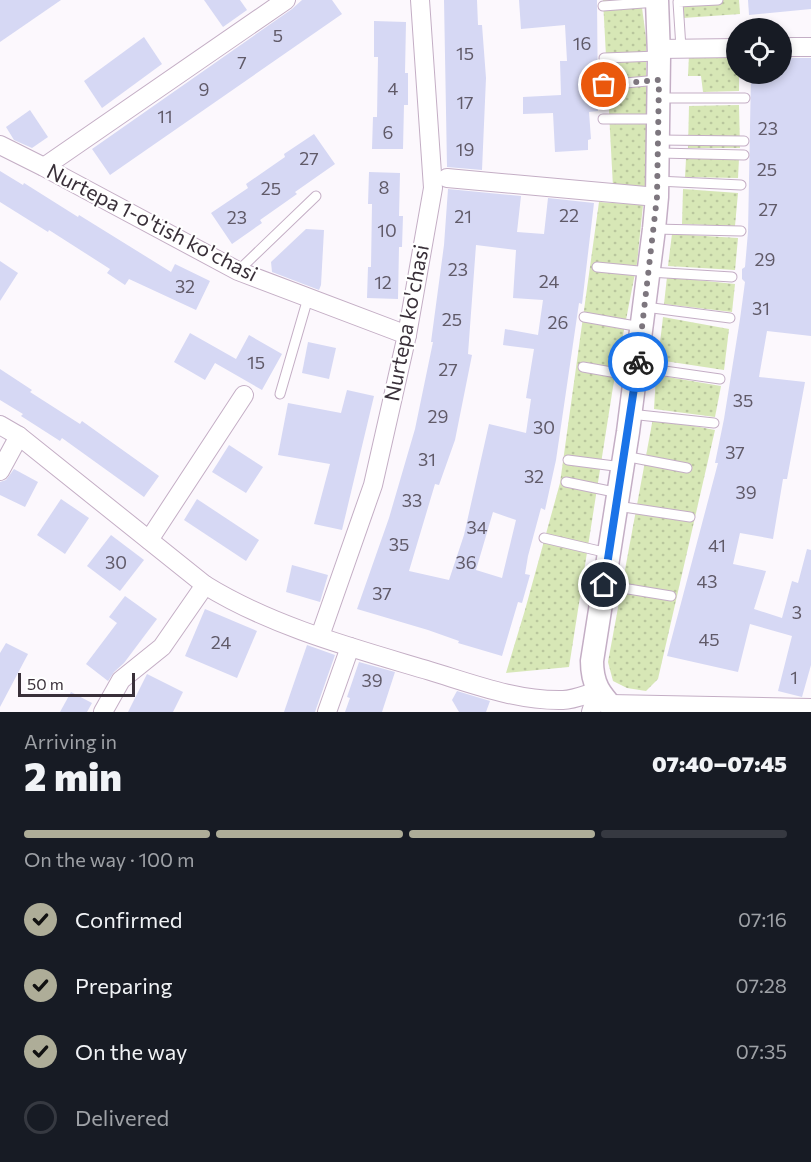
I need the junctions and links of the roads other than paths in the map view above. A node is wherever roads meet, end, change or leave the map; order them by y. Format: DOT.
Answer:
graph roads {
  1 [pos="286,0"];
  2 [pos="420,0"];
  3 [pos="718,0"];
  4 [pos="657,1"];
  5 [pos="603,6"];
  6 [pos="811,46"];
  7 [pos="792,47"];
  8 [pos="726,48"];
  9 [pos="666,51"];
  10 [pos="604,58"];
  11 [pos="604,85"];
  12 [pos="745,98"];
  13 [pos="658,118"];
  14 [pos="603,119"];
  15 [pos="744,141"];
  16 [pos="0,145"];
  17 [pos="744,155"];
  18 [pos="44,166"];
  19 [pos="447,178"];
  20 [pos="741,185"];
  21 [pos="657,189"];
  22 [pos="316,196"];
  23 [pos="654,229"];
  24 [pos="741,231"];
  25 [pos="597,267"];
  26 [pos="238,271"];
  27 [pos="649,272"];
  28 [pos="732,277"];
  29 [pos="308,298"];
  30 [pos="584,316"];
  31 [pos="643,317"];
  32 [pos="730,318"];
  33 [pos="407,335"];
  34 [pos="583,366"];
  35 [pos="637,372"];
  36 [pos="720,379"];
  37 [pos="280,394"];
  38 [pos="244,395"];
  39 [pos="630,414"];
  40 [pos="714,423"];
  41 [pos="0,424"];
  42 [pos="19,436"];
  43 [pos="568,460"];
  44 [pos="623,461"];
  45 [pos="687,468"];
  46 [pos="0,471"];
  47 [pos="566,482"];
  48 [pos="618,499"];
  49 [pos="690,517"];
  50 [pos="544,538"];
  51 [pos="149,540"];
  52 [pos="609,554"];
  53 [pos="205,585"];
  54 [pos="604,585"];
  55 [pos="670,596"];
  56 [pos="320,636"];
  57 [pos="350,647"];
  58 [pos="604,705"];
  59 [pos="811,708"];
  60 [pos="103,712"];
  61 [pos="327,712"];
  1 -- 18 [label="street"];
  2 -- 33 [label="street, Nurtepa ko'chasi"];
  3 -- 9 [label="lane"];
  4 -- 5 [label="lane"];
  4 -- 9 [label="street"];
  6 -- 7 [label="street"];
  8 -- 9 [label="street"];
  9 -- 10 [label="lane"];
  9 -- 13 [label="street"];
  11 -- 13 [label="lane"];
  12 -- 13 [label="lane"];
  13 -- 14 [label="lane"];
  13 -- 15 [label="lane"];
  13 -- 17 [label="lane"];
  13 -- 21 [label="street"];
  16 -- 18 [label="street, Nurtepa 1-o'tish ko'chasi"];
  18 -- 26 [label="street, Nurtepa 1-o'tish ko'chasi"];
  19 -- 21 [label="street"];
  20 -- 21 [label="lane"];
  21 -- 23 [label="street"];
  22 -- 26 [label="lane"];
  23 -- 24 [label="lane"];
  23 -- 27 [label="street"];
  25 -- 27 [label="lane"];
  26 -- 29 [label="street, Nurtepa 1-o'tish ko'chasi"];
  27 -- 28 [label="lane"];
  27 -- 31 [label="street"];
  29 -- 33 [label="street, Nurtepa 1-o'tish ko'chasi"];
  29 -- 37 [label="lane"];
  30 -- 31 [label="lane"];
  31 -- 32 [label="lane"];
  31 -- 35 [label="street"];
  33 -- 56 [label="street, Nurtepa ko'chasi"];
  34 -- 35 [label="lane"];
  35 -- 36 [label="lane"];
  35 -- 39 [label="street"];
  38 -- 51 [label="street"];
  39 -- 40 [label="lane"];
  39 -- 44 [label="street"];
  41 -- 42 [label="street"];
  42 -- 46 [label="street"];
  42 -- 51 [label="street"];
  43 -- 44 [label="lane"];
  44 -- 45 [label="lane"];
  44 -- 48 [label="street"];
  47 -- 48 [label="lane"];
  48 -- 49 [label="lane"];
  48 -- 52 [label="street"];
  50 -- 52 [label="lane"];
  51 -- 53 [label="street"];
  52 -- 54 [label="street"];
  53 -- 56 [label="street"];
  53 -- 60 [label="street"];
  54 -- 55 [label="lane"];
  54 -- 58 [label="street"];
  56 -- 57 [label="street"];
  57 -- 58 [label="street"];
  57 -- 61 [label="street"];
  58 -- 59 [label="street"];
}
